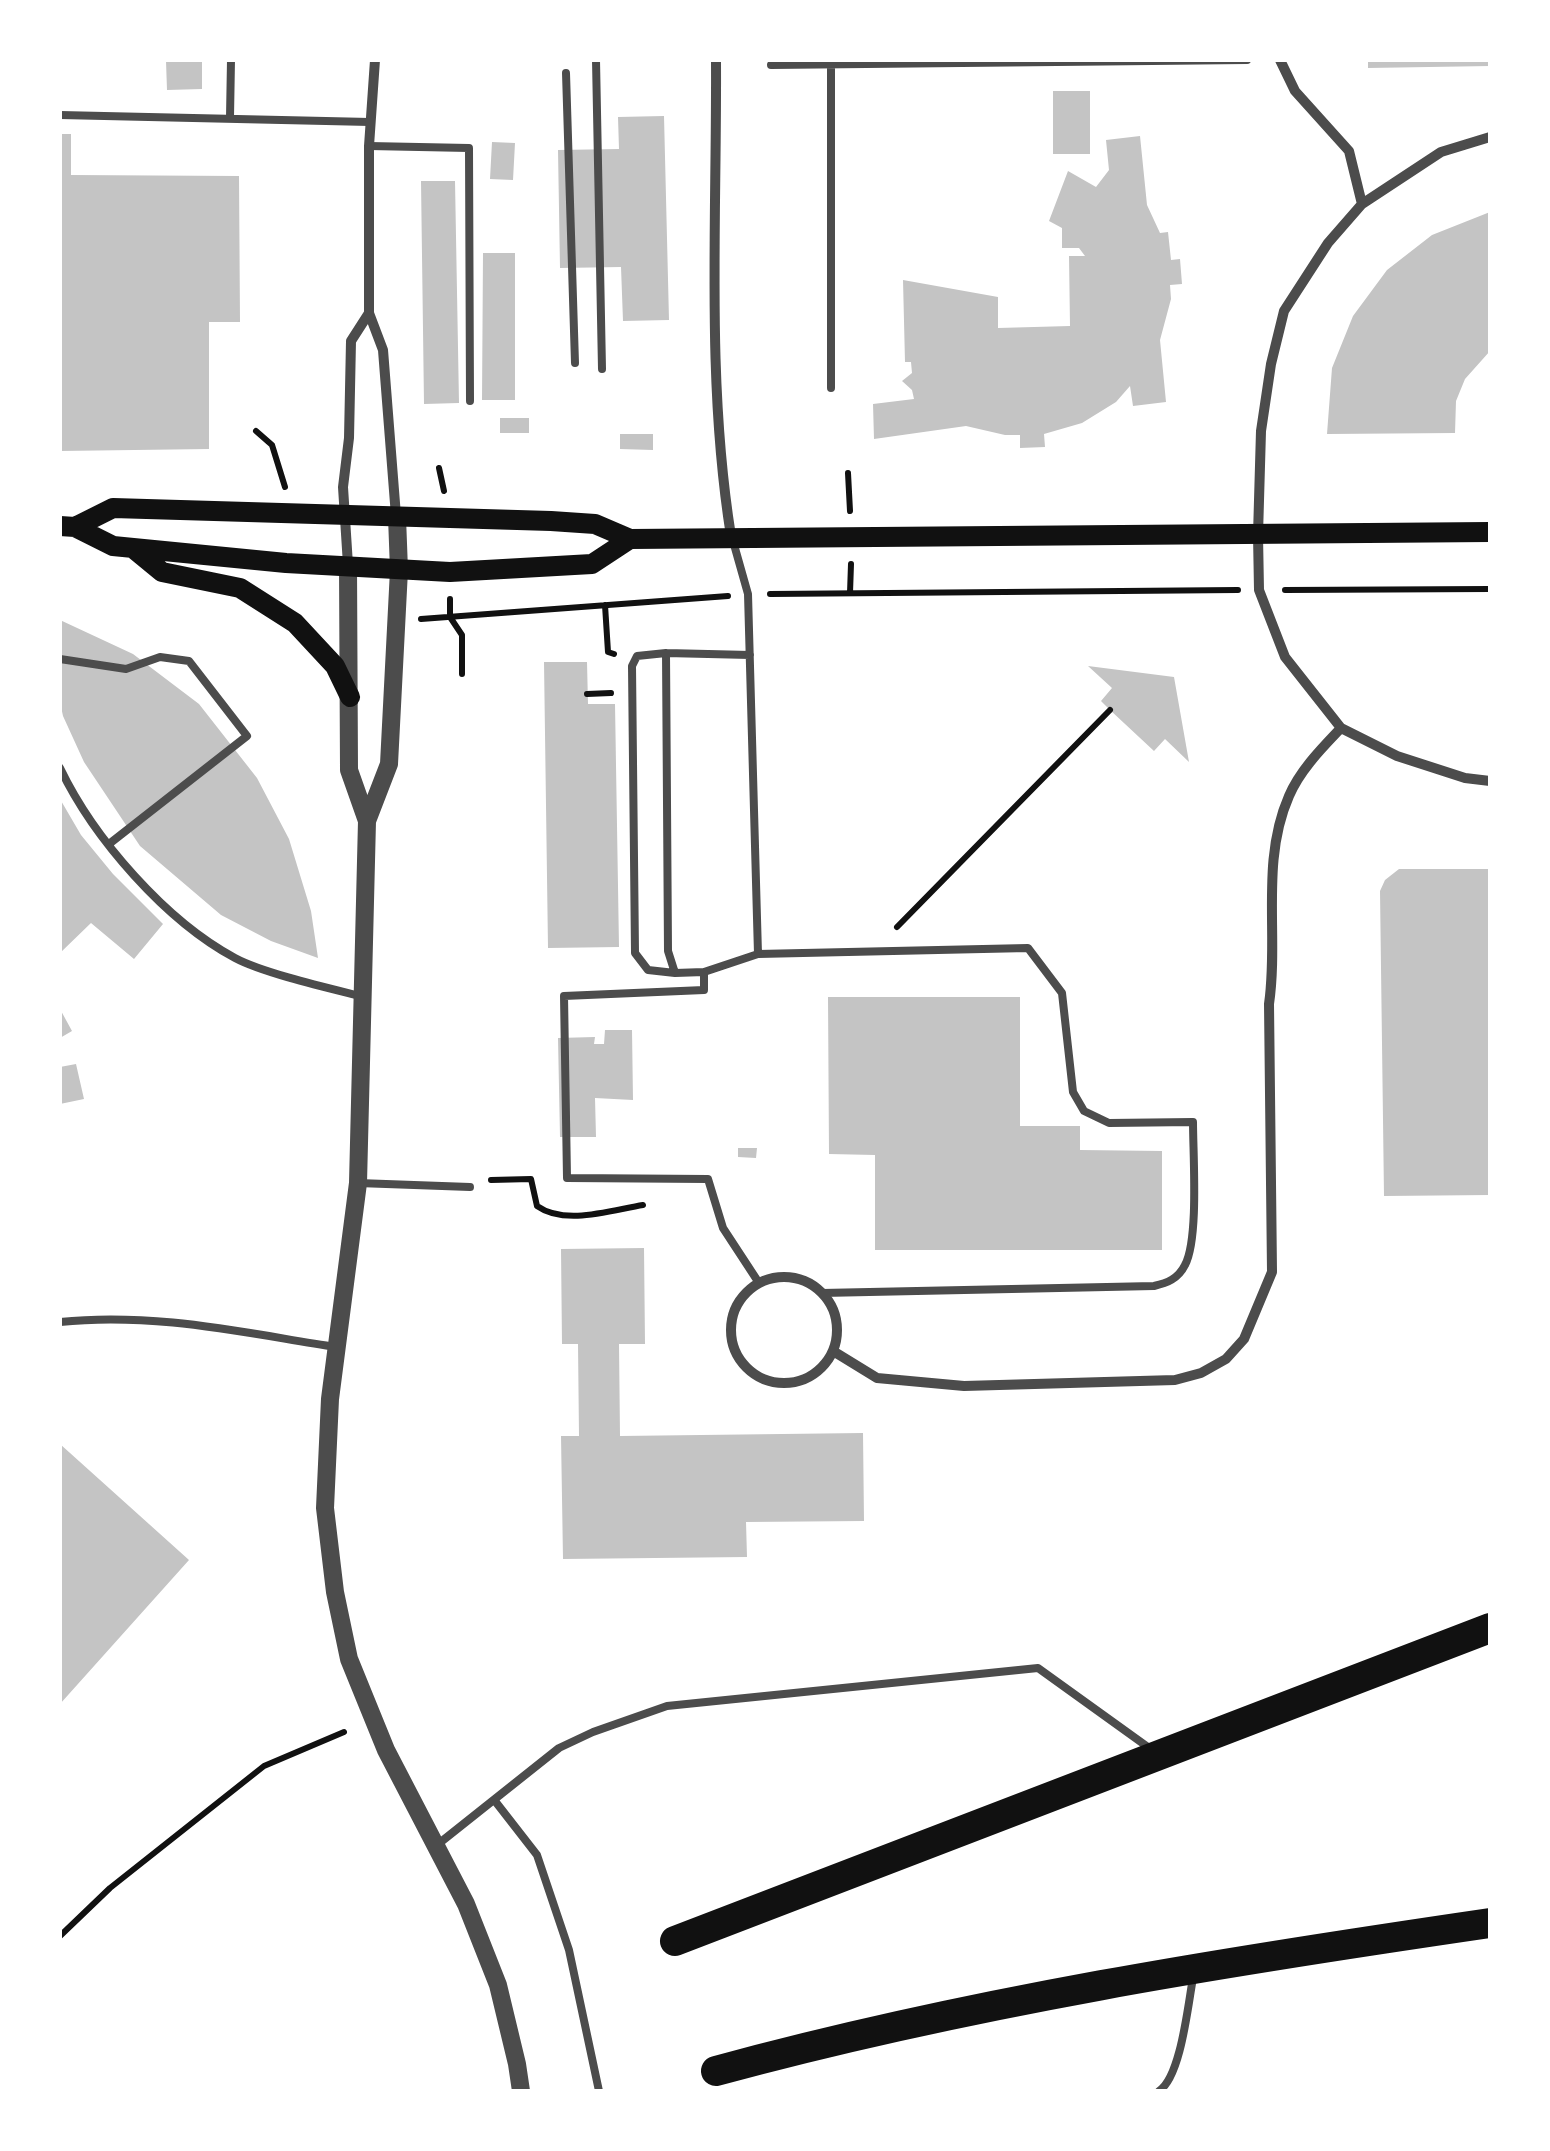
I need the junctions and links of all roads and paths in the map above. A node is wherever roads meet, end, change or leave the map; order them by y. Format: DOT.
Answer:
graph roads {
  1 [pos="230,60"];
  2 [pos="375,60"];
  3 [pos="596,60"];
  4 [pos="716,60"];
  5 [pos="1247,60"];
  6 [pos="1280,60"];
  7 [pos="771,65"];
  8 [pos="832,66"];
  9 [pos="566,73"];
  10 [pos="60,115"];
  11 [pos="230,117"];
  12 [pos="370,122"];
  13 [pos="1490,136"];
  14 [pos="370,146"];
  15 [pos="1362,204"];
  16 [pos="368,313"];
  17 [pos="575,363"];
  18 [pos="602,369"];
  19 [pos="831,388"];
  20 [pos="470,401"];
  21 [pos="256,431"];
  22 [pos="285,488"];
  23 [pos="345,514"];
  24 [pos="396,517"];
  25 [pos="67,526"];
  26 [pos="1490,532"];
  27 [pos="1258,535"];
  28 [pos="731,536"];
  29 [pos="630,539"];
  30 [pos="132,548"];
  31 [pos="348,566"];
  32 [pos="399,570"];
  33 [pos="1490,589"];
  34 [pos="1259,590"];
  35 [pos="748,594"];
  36 [pos="450,617"];
  37 [pos="397,618"];
  38 [pos="666,653"];
  39 [pos="750,655"];
  40 [pos="60,659"];
  41 [pos="462,674"];
  42 [pos="350,697"];
  43 [pos="1110,710"];
  44 [pos="1341,728"];
  45 [pos="60,768"];
  46 [pos="1490,781"];
  47 [pos="367,822"];
  48 [pos="109,844"];
  49 [pos="873,952"];
  50 [pos="758,954"];
  51 [pos="704,972"];
  52 [pos="675,973"];
  53 [pos="365,996"];
  54 [pos="358,1184"];
  55 [pos="470,1186"];
  56 [pos="759,1283"];
  57 [pos="822,1293"];
  58 [pos="60,1322"];
  59 [pos="336,1347"];
  60 [pos="832,1351"];
  61 [pos="1490,1628"];
  62 [pos="344,1732"];
  63 [pos="1159,1755"];
  64 [pos="495,1801"];
  65 [pos="437,1846"];
  66 [pos="1490,1923"];
  67 [pos="60,1936"];
  68 [pos="675,1941"];
  69 [pos="1195,1970"];
  70 [pos="716,2071"];
  71 [pos="520,2091"];
  72 [pos="599,2091"];
  73 [pos="1159,2091"];
  1 -- 11 [label="lane"];
  2 -- 12 [label="street"];
  3 -- 18 [label="lane"];
  4 -- 28 [label="street"];
  5 -- 8 [label="lane"];
  6 -- 15 [label="street"];
  7 -- 8 [label="lane"];
  8 -- 19 [label="lane"];
  9 -- 17 [label="lane"];
  10 -- 11 [label="lane"];
  11 -- 12 [label="lane"];
  12 -- 14 [label="street"];
  13 -- 15 [label="street"];
  14 -- 16 [label="street"];
  14 -- 20 [label="lane"];
  15 -- 27 [label="street"];
  16 -- 23 [label="street"];
  16 -- 24 [label="street"];
  21 -- 22 [label="path"];
  23 -- 24 [label="main road"];
  23 -- 25 [label="main road"];
  23 -- 31 [label="street"];
  24 -- 29 [label="main road"];
  24 -- 32 [label="street"];
  25 -- 30 [label="main road"];
  26 -- 27 [label="main road"];
  27 -- 28 [label="main road"];
  27 -- 34 [label="street"];
  28 -- 29 [label="main road"];
  28 -- 35 [label="lane"];
  29 -- 32 [label="main road"];
  30 -- 31 [label="main road"];
  30 -- 42 [label="main road"];
  31 -- 32 [label="main road"];
  31 -- 42 [label="street"];
  32 -- 37 [label="street"];
  33 -- 34 [label="path"];
  34 -- 35 [label="path"];
  34 -- 44 [label="street"];
  35 -- 36 [label="path"];
  35 -- 39 [label="lane"];
  36 -- 37 [label="path"];
  36 -- 41 [label="path"];
  37 -- 47 [label="street"];
  38 -- 39 [label="lane"];
  38 -- 52 [label="lane"];
  38 -- 52 [label="lane"];
  39 -- 50 [label="lane"];
  40 -- 48 [label="lane"];
  42 -- 47 [label="street"];
  43 -- 49 [label="path"];
  44 -- 46 [label="street"];
  44 -- 60 [label="street"];
  45 -- 48 [label="lane"];
  47 -- 53 [label="street"];
  48 -- 53 [label="lane"];
  49 -- 50 [label="lane"];
  49 -- 57 [label="lane"];
  50 -- 51 [label="lane"];
  51 -- 52 [label="lane"];
  51 -- 56 [label="lane"];
  53 -- 54 [label="street"];
  54 -- 55 [label="lane"];
  54 -- 59 [label="street"];
  56 -- 57 [label="street"];
  56 -- 60 [label="street"];
  57 -- 60 [label="street"];
  58 -- 59 [label="lane"];
  59 -- 65 [label="street"];
  61 -- 63 [label="highway"];
  62 -- 67 [label="path"];
  63 -- 64 [label="lane"];
  63 -- 68 [label="highway"];
  64 -- 65 [label="lane"];
  64 -- 72 [label="lane"];
  65 -- 71 [label="street"];
  66 -- 69 [label="highway"];
  69 -- 70 [label="highway"];
  69 -- 73 [label="lane"];
}
